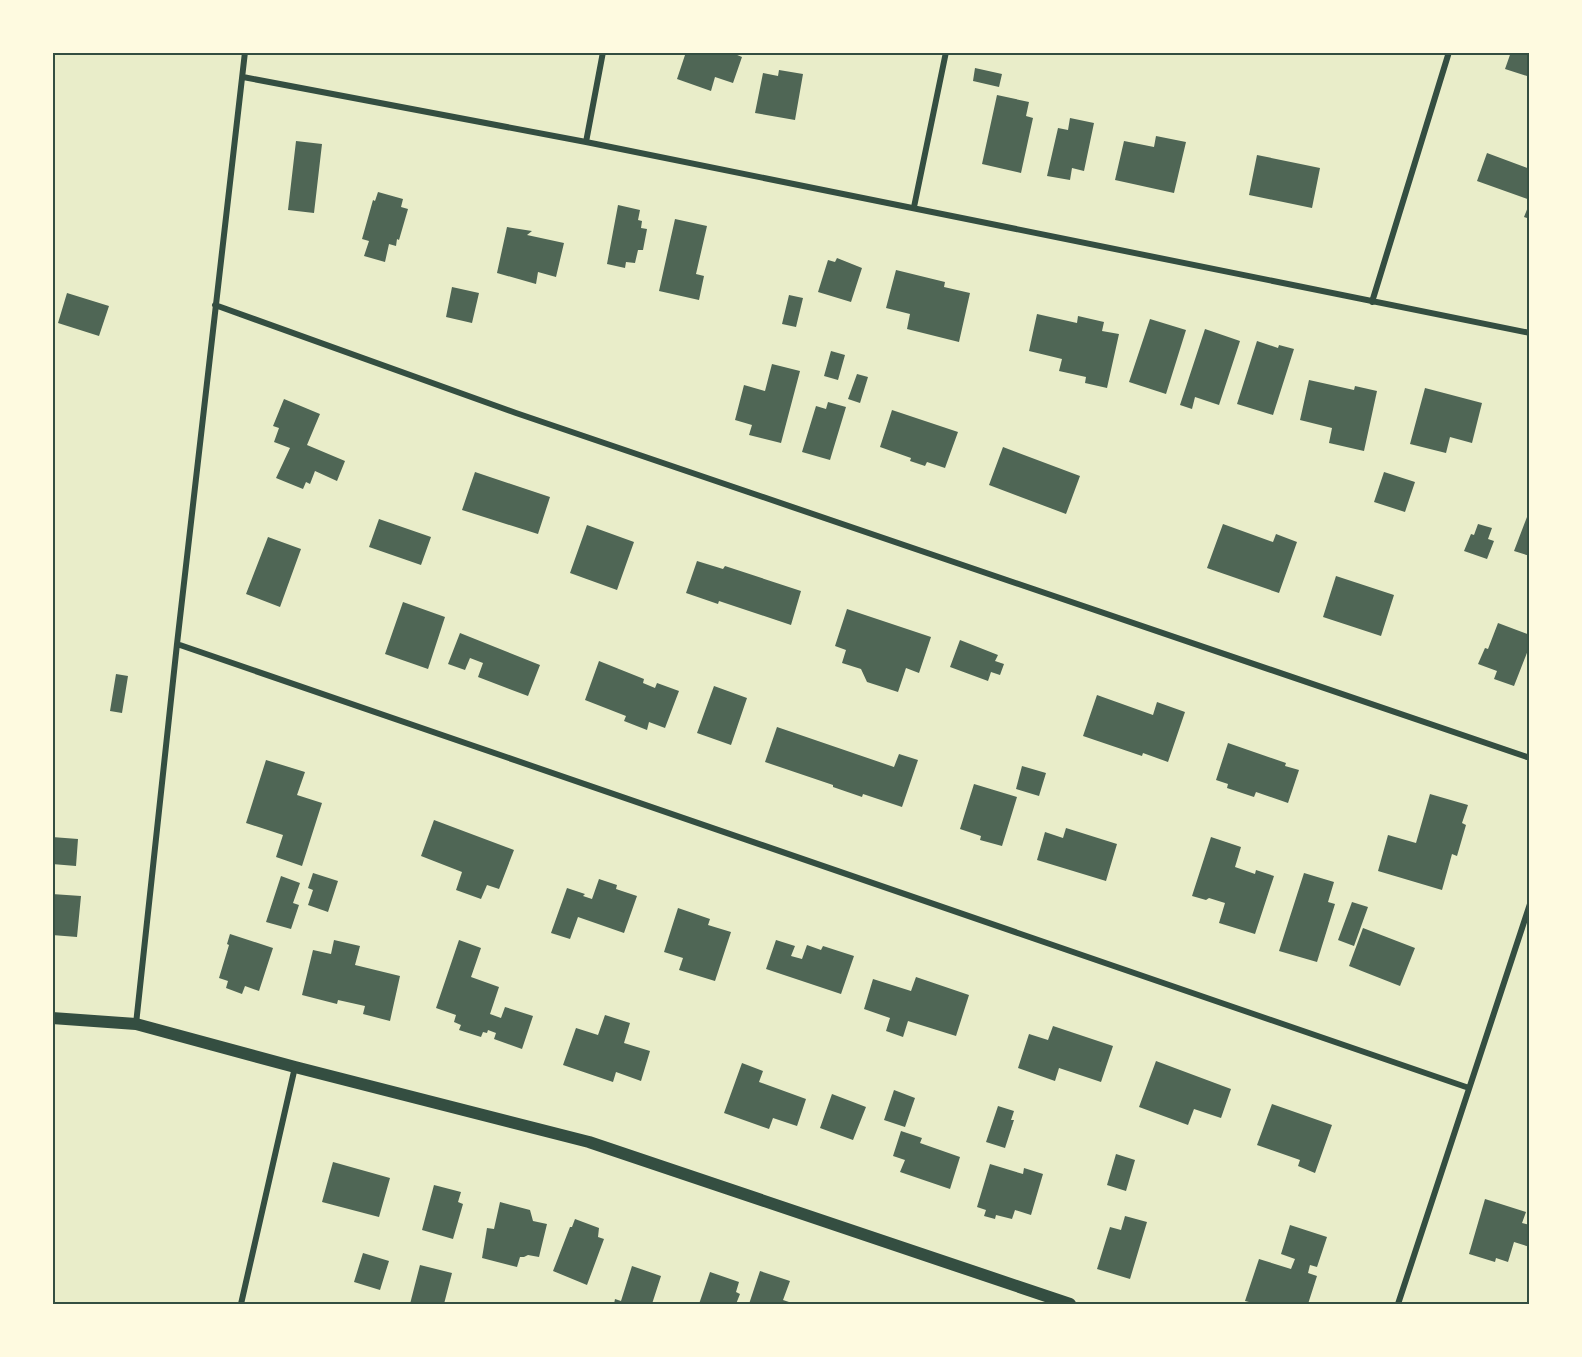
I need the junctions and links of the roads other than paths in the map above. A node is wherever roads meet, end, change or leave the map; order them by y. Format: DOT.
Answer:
graph roads {
  1 [pos="245,52"];
  2 [pos="603,52"];
  3 [pos="946,52"];
  4 [pos="1449,52"];
  5 [pos="243,77"];
  6 [pos="586,142"];
  7 [pos="914,207"];
  8 [pos="1372,302"];
  9 [pos="215,305"];
  10 [pos="1530,333"];
  11 [pos="177,644"];
  12 [pos="1530,758"];
  13 [pos="1530,904"];
  14 [pos="52,1018"];
  15 [pos="136,1023"];
  16 [pos="295,1067"];
  17 [pos="1469,1088"];
  18 [pos="241,1305"];
  19 [pos="1070,1305"];
  20 [pos="1398,1305"];
  1 -- 5 [label="street"];
  2 -- 6 [label="street"];
  3 -- 7 [label="street"];
  4 -- 8 [label="street"];
  5 -- 6 [label="street"];
  5 -- 9 [label="street"];
  6 -- 7 [label="street"];
  7 -- 8 [label="street"];
  8 -- 10 [label="street"];
  9 -- 11 [label="street"];
  9 -- 12 [label="street"];
  11 -- 15 [label="street"];
  11 -- 17 [label="street"];
  13 -- 17 [label="street"];
  14 -- 15 [label="main road"];
  15 -- 16 [label="main road"];
  16 -- 18 [label="street"];
  16 -- 19 [label="main road"];
  17 -- 20 [label="street"];
}
